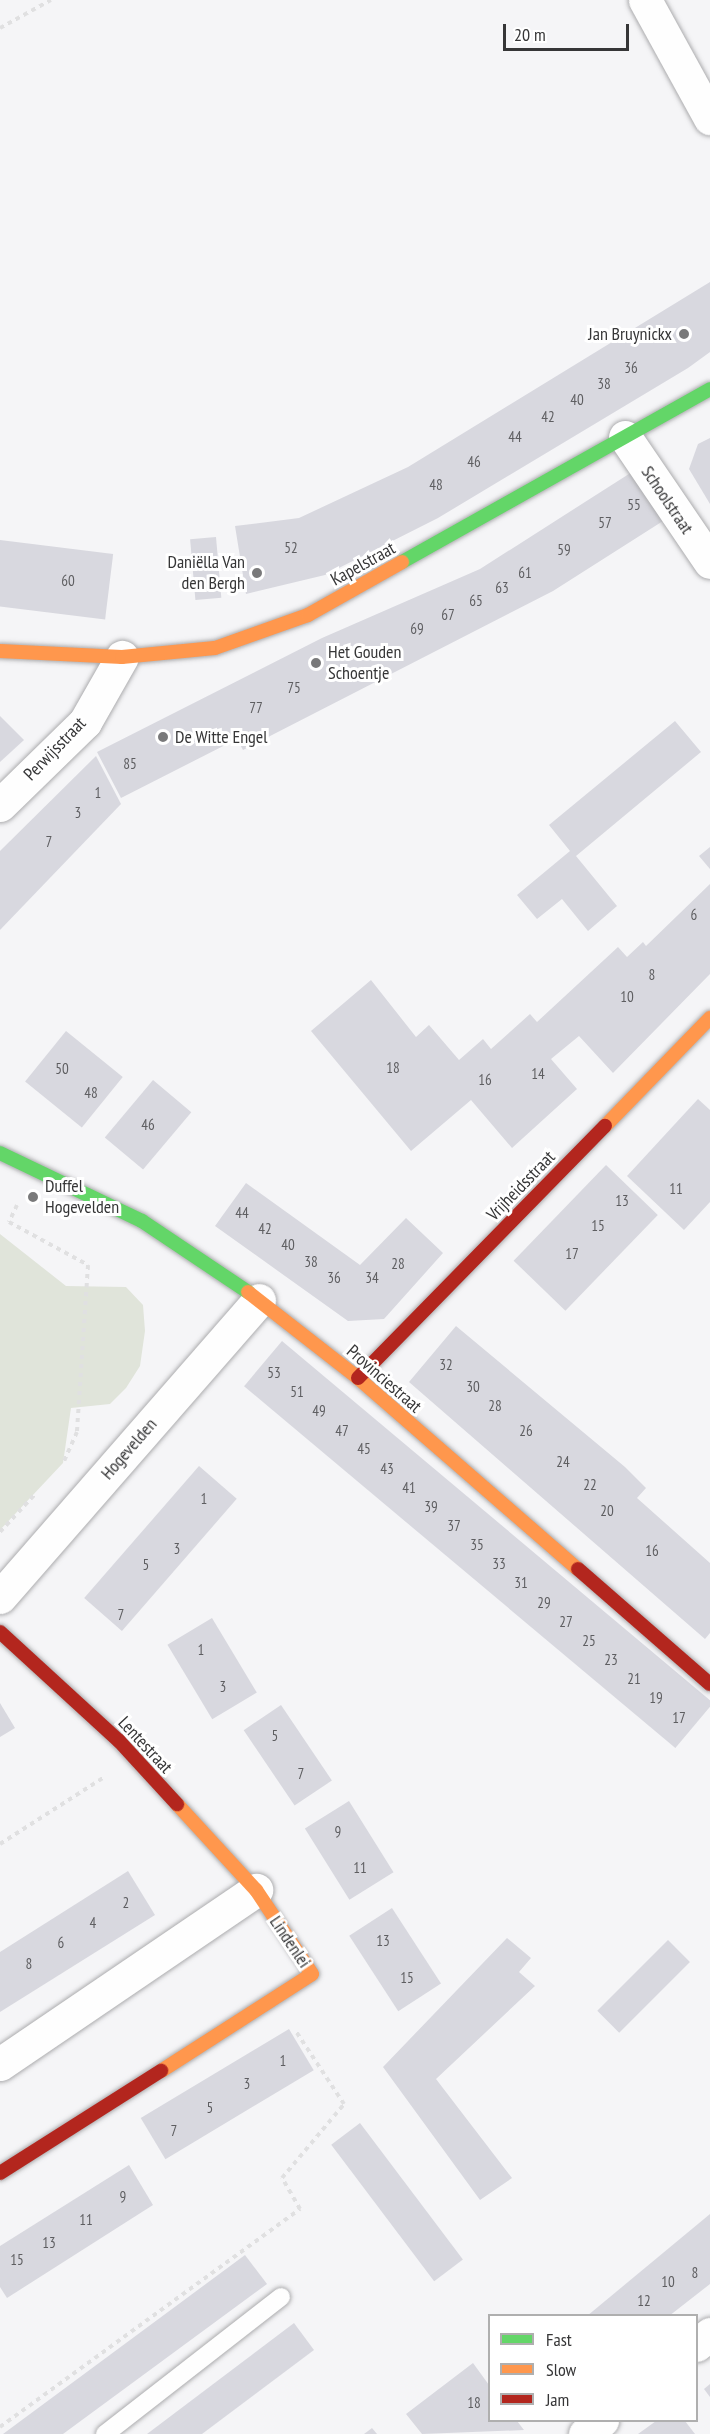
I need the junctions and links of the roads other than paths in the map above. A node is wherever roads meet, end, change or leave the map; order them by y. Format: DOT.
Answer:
graph roads {
  1 [pos="645,0"];
  2 [pos="710,118"];
  3 [pos="710,389"];
  4 [pos="625,437"];
  5 [pos="710,562"];
  6 [pos="0,651"];
  7 [pos="122,657"];
  8 [pos="0,805"];
  9 [pos="710,1018"];
  10 [pos="0,1153"];
  11 [pos="259,1300"];
  12 [pos="358,1378"];
  13 [pos="0,1598"];
  14 [pos="0,1632"];
  15 [pos="710,1684"];
  16 [pos="256,1890"];
  17 [pos="0,2064"];
  18 [pos="0,2173"];
  19 [pos="281,2297"];
  20 [pos="710,2334"];
  21 [pos="698,2343"];
  22 [pos="601,2422"];
  23 [pos="105,2434"];
  24 [pos="585,2434"];
  1 -- 2 [label="street"];
  3 -- 4 [label="street, Kapelstraat"];
  4 -- 5 [label="street, Schoolstraat"];
  4 -- 7 [label="street, Kapelstraat"];
  6 -- 7 [label="street, Kapelstraat"];
  7 -- 8 [label="street, Perwijsstraat"];
  9 -- 12 [label="street, Vrijheidsstraat"];
  10 -- 11 [label="street, Provinciestraat"];
  11 -- 12 [label="street, Provinciestraat"];
  11 -- 13 [label="street, Hogevelden"];
  12 -- 15 [label="street, Provinciestraat"];
  14 -- 16 [label="street, Lentestraat"];
  16 -- 17 [label="street"];
  16 -- 18 [label="street, Lindenlei"];
  19 -- 23 [label="lane"];
  20 -- 21 [label="street"];
  22 -- 24 [label="street"];
}
